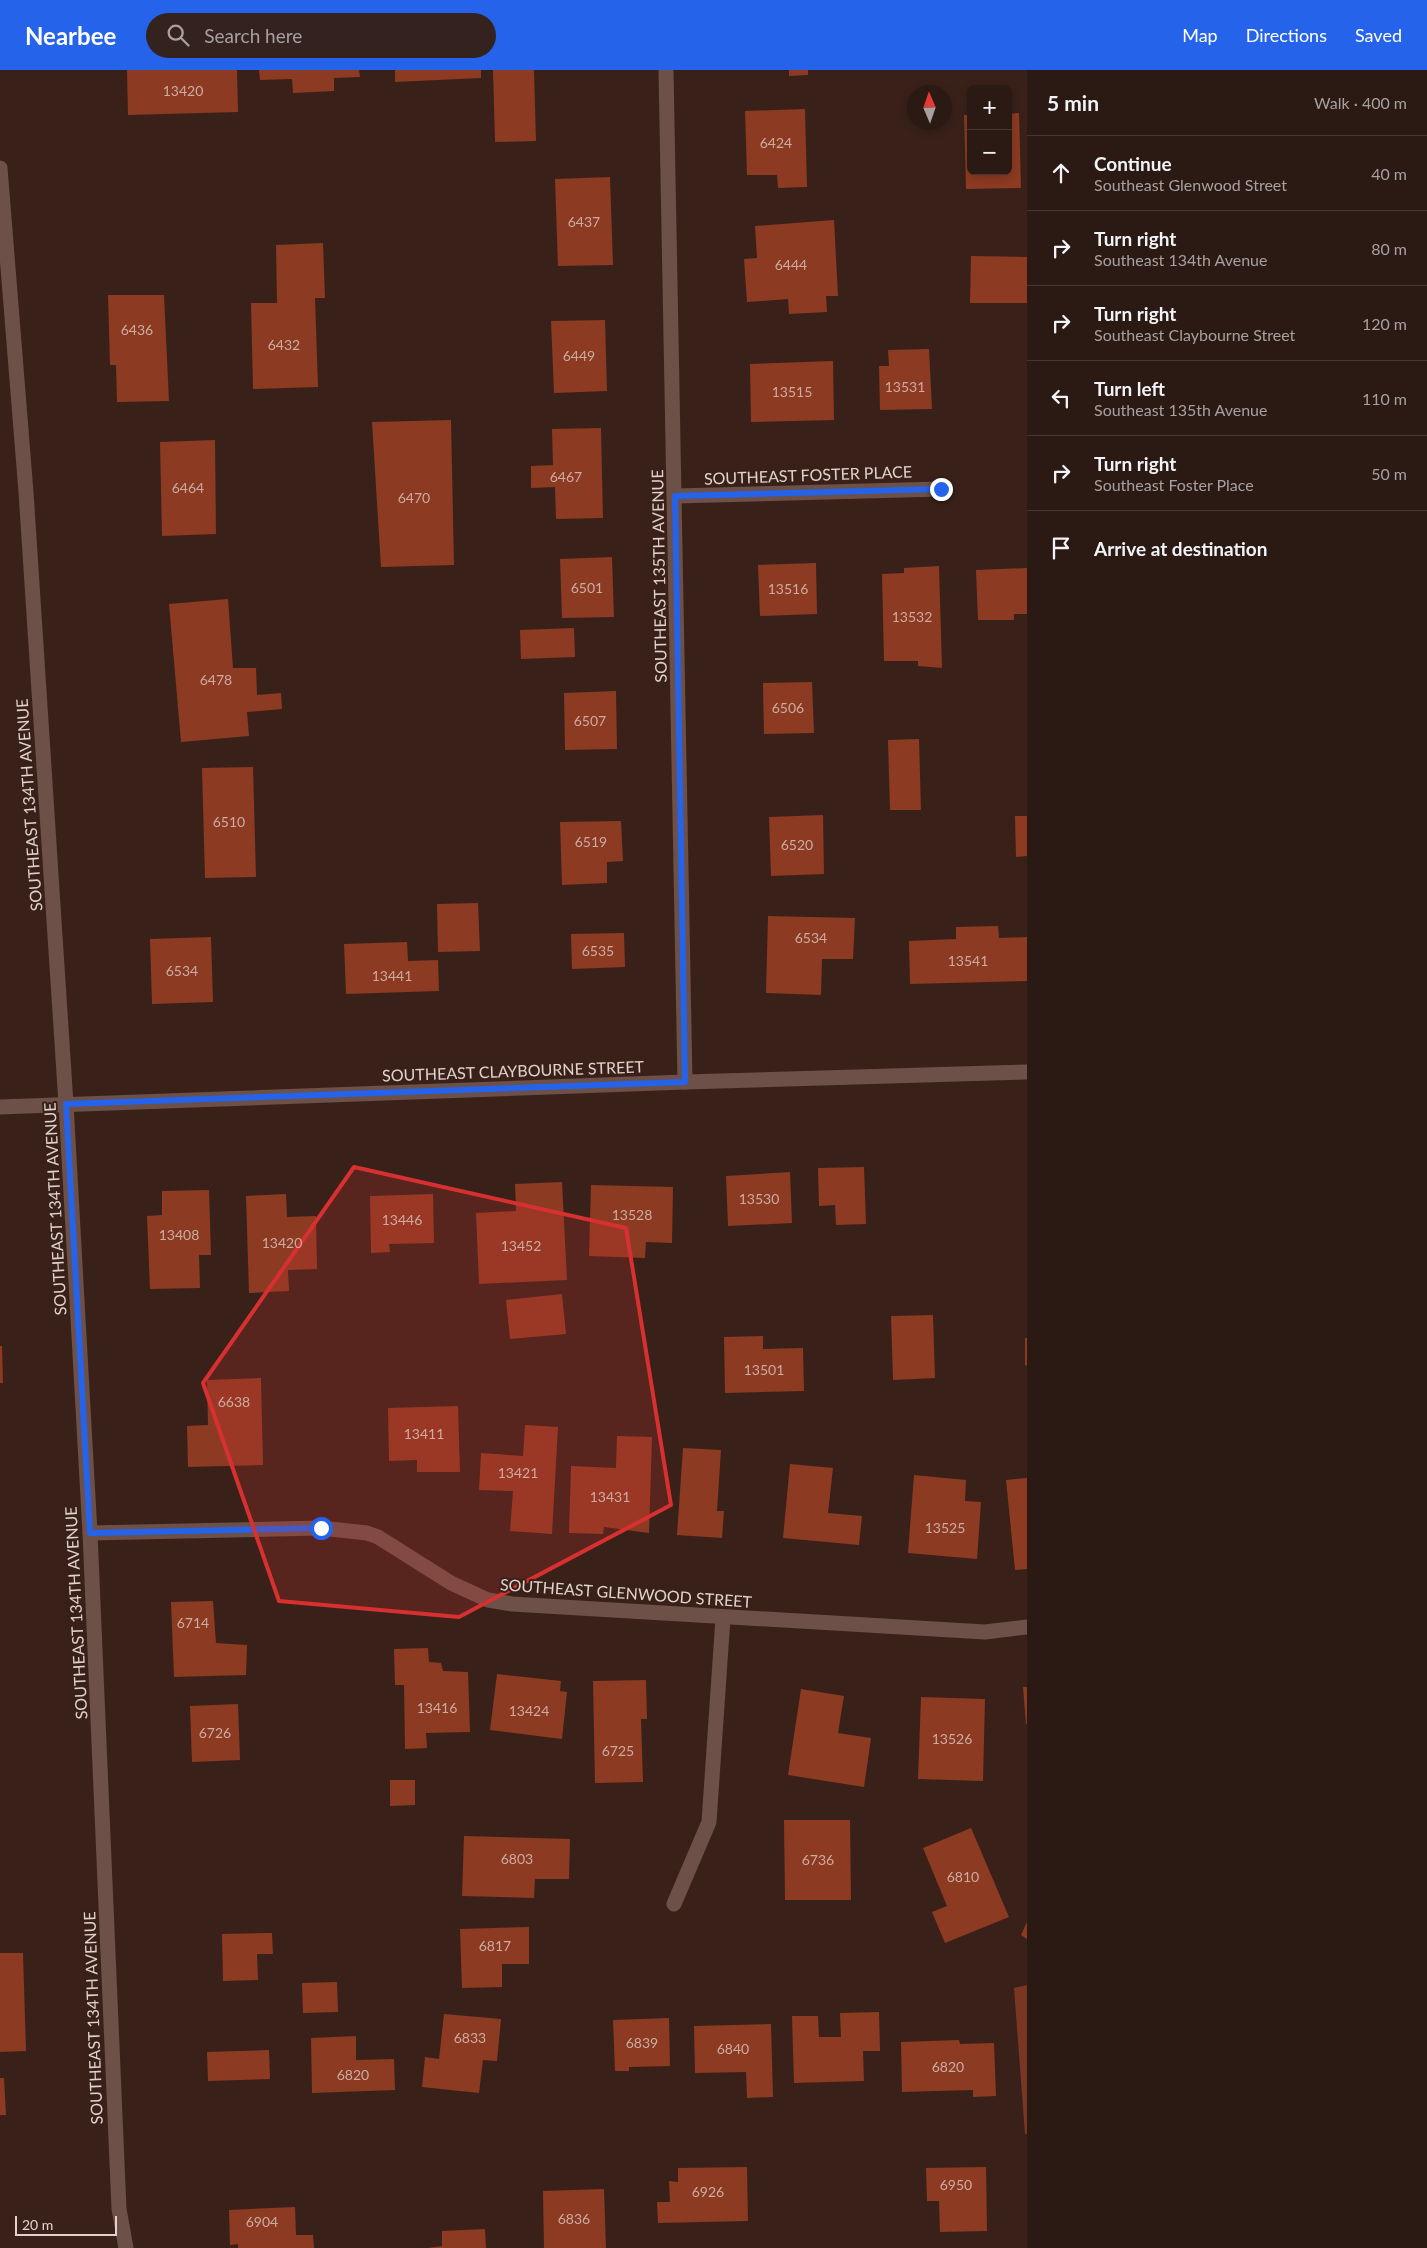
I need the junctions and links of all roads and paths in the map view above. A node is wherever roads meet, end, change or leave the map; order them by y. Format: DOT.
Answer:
graph roads {
  1 [pos="666,70"];
  2 [pos="0,168"];
  3 [pos="941,489"];
  4 [pos="675,496"];
  5 [pos="1027,1072"];
  6 [pos="685,1082"];
  7 [pos="66,1104"];
  8 [pos="0,1107"];
  9 [pos="90,1533"];
  10 [pos="723,1618"];
  11 [pos="1027,1627"];
  12 [pos="674,1904"];
  13 [pos="126,2248"];
  1 -- 4 [label="street, SOUTHEAST 135TH AVENUE"];
  2 -- 7 [label="street, SOUTHEAST 134TH AVENUE"];
  3 -- 4 [label="street, SOUTHEAST FOSTER PLACE"];
  4 -- 6 [label="street, SOUTHEAST 135TH AVENUE"];
  5 -- 6 [label="street, SOUTHEAST CLAYBOURNE STREET"];
  6 -- 7 [label="street, SOUTHEAST CLAYBOURNE STREET"];
  7 -- 8 [label="street, SOUTHEAST CLAYBOURNE STREET"];
  7 -- 9 [label="street, SOUTHEAST 134TH AVENUE"];
  9 -- 10 [label="street, SOUTHEAST GLENWOOD STREET"];
  9 -- 13 [label="street, SOUTHEAST 134TH AVENUE"];
  10 -- 11 [label="street, SOUTHEAST GLENWOOD STREET"];
  10 -- 12 [label="street"];
}
